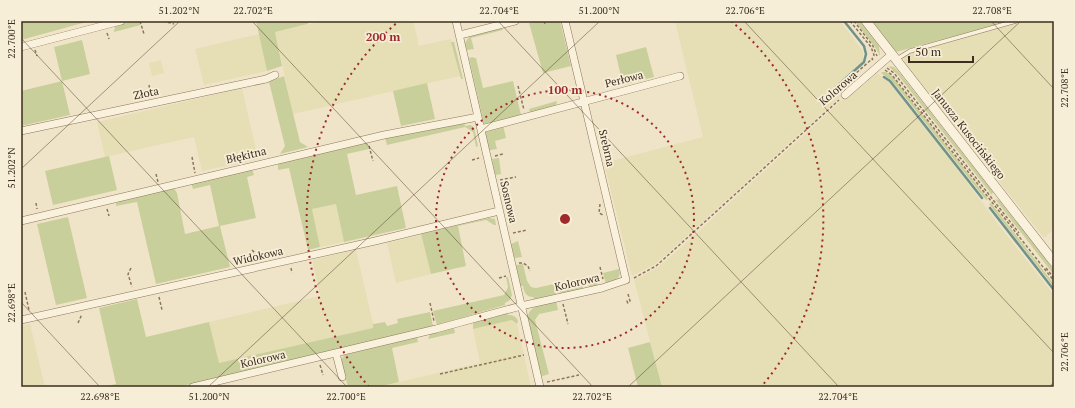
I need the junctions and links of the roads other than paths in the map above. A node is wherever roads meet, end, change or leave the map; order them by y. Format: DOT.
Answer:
graph roads {
  1 [pos="120,21"];
  2 [pos="456,21"];
  3 [pos="515,21"];
  4 [pos="565,21"];
  5 [pos="866,21"];
  6 [pos="1016,21"];
  7 [pos="460,35"];
  8 [pos="21,46"];
  9 [pos="894,57"];
  10 [pos="275,75"];
  11 [pos="680,76"];
  12 [pos="845,95"];
  13 [pos="584,102"];
  14 [pos="478,117"];
  15 [pos="481,129"];
  16 [pos="21,131"];
  17 [pos="500,212"];
  18 [pos="21,221"];
  19 [pos="1054,262"];
  20 [pos="626,280"];
  21 [pos="521,306"];
  22 [pos="21,320"];
  23 [pos="336,353"];
  24 [pos="342,377"];
  25 [pos="540,385"];
  26 [pos="193,387"];
  1 -- 8 [label="street"];
  2 -- 7 [label="street, Sosnowa"];
  3 -- 7 [label="street"];
  4 -- 13 [label="street, Srebrna"];
  5 -- 9 [label="street, Janusza Kusocińskiego"];
  6 -- 9 [label="lane"];
  7 -- 14 [label="street, Sosnowa"];
  9 -- 12 [label="street, Kolorowa"];
  9 -- 19 [label="street, Janusza Kusocińskiego"];
  10 -- 16 [label="street, Złota"];
  11 -- 13 [label="street, Perłowa"];
  13 -- 15 [label="street, Perłowa"];
  13 -- 20 [label="street, Srebrna"];
  14 -- 15 [label="street, Sosnowa"];
  14 -- 18 [label="street, Błękitna"];
  15 -- 17 [label="street, Sosnowa"];
  17 -- 21 [label="street, Sosnowa"];
  17 -- 22 [label="street, Widokowa"];
  20 -- 21 [label="street, Kolorowa"];
  21 -- 23 [label="street, Kolorowa"];
  21 -- 25 [label="street, Sosnowa"];
  23 -- 24 [label="street"];
  23 -- 26 [label="street, Kolorowa"];
}
